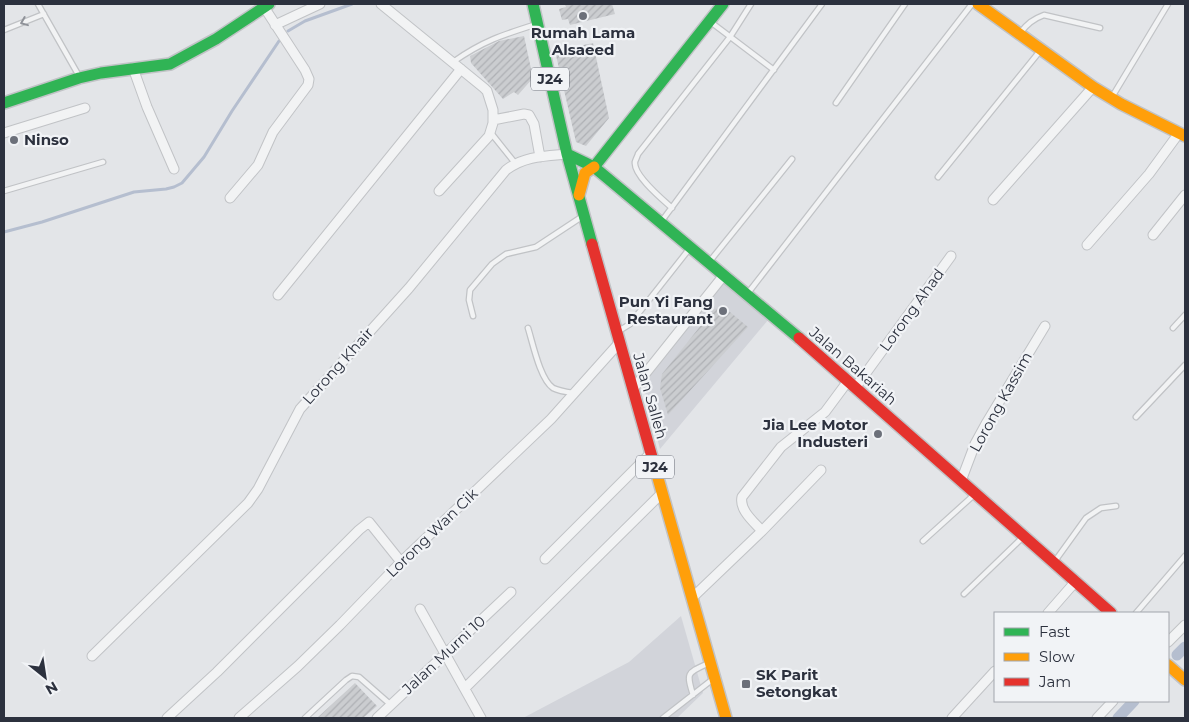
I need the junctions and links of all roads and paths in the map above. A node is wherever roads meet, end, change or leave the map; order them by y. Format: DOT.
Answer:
graph roads {
  1 [pos="38,4"];
  2 [pos="320,4"];
  3 [pos="381,4"];
  4 [pos="533,4"];
  5 [pos="751,4"];
  6 [pos="822,4"];
  7 [pos="905,4"];
  8 [pos="972,4"];
  9 [pos="978,4"];
  10 [pos="1168,4"];
  11 [pos="266,5"];
  12 [pos="720,5"];
  13 [pos="44,14"];
  14 [pos="710,21"];
  15 [pos="538,24"];
  16 [pos="276,25"];
  17 [pos="1100,28"];
  18 [pos="4,30"];
  19 [pos="1020,34"];
  20 [pos="730,37"];
  21 [pos="1041,50"];
  22 [pos="453,62"];
  23 [pos="133,68"];
  24 [pos="461,69"];
  25 [pos="774,70"];
  26 [pos="79,78"];
  27 [pos="1094,87"];
  28 [pos="1112,98"];
  29 [pos="4,102"];
  30 [pos="836,103"];
  31 [pos="85,108"];
  32 [pos="493,120"];
  33 [pos="4,132"];
  34 [pos="490,132"];
  35 [pos="1182,134"];
  36 [pos="567,154"];
  37 [pos="540,157"];
  38 [pos="792,159"];
  39 [pos="103,162"];
  40 [pos="515,163"];
  41 [pos="594,167"];
  42 [pos="174,168"];
  43 [pos="938,177"];
  44 [pos="4,191"];
  45 [pos="439,191"];
  46 [pos="1185,195"];
  47 [pos="230,198"];
  48 [pos="579,198"];
  49 [pos="993,200"];
  50 [pos="672,208"];
  51 [pos="584,216"];
  52 [pos="661,222"];
  53 [pos="1153,235"];
  54 [pos="1087,245"];
  55 [pos="691,247"];
  56 [pos="951,256"];
  57 [pos="709,263"];
  58 [pos="724,275"];
  59 [pos="278,294"];
  60 [pos="747,294"];
  61 [pos="1185,315"];
  62 [pos="473,316"];
  63 [pos="1044,326"];
  64 [pos="528,328"];
  65 [pos="1173,328"];
  66 [pos="616,330"];
  67 [pos="620,342"];
  68 [pos="1185,365"];
  69 [pos="852,384"];
  70 [pos="633,389"];
  71 [pos="574,393"];
  72 [pos="1136,417"];
  73 [pos="651,453"];
  74 [pos="821,470"];
  75 [pos="962,480"];
  76 [pos="662,493"];
  77 [pos="976,494"];
  78 [pos="1116,506"];
  79 [pos="762,531"];
  80 [pos="1024,536"];
  81 [pos="923,541"];
  82 [pos="1185,556"];
  83 [pos="545,559"];
  84 [pos="401,562"];
  85 [pos="1054,562"];
  86 [pos="1076,581"];
  87 [pos="512,592"];
  88 [pos="964,594"];
  89 [pos="692,598"];
  90 [pos="420,608"];
  91 [pos="1049,612"];
  92 [pos="1110,612"];
  93 [pos="1137,612"];
  94 [pos="1185,625"];
  95 [pos="1169,641"];
  96 [pos="446,654"];
  97 [pos="92,656"];
  98 [pos="710,662"];
  99 [pos="1169,666"];
  100 [pos="994,672"];
  101 [pos="714,679"];
  102 [pos="1185,680"];
  103 [pos="464,688"];
  104 [pos="693,695"];
  105 [pos="1112,702"];
  106 [pos="391,705"];
  107 [pos="167,718"];
  108 [pos="239,718"];
  109 [pos="305,718"];
  110 [pos="377,718"];
  111 [pos="481,718"];
  112 [pos="663,718"];
  113 [pos="726,718"];
  114 [pos="952,718"];
  115 [pos="1097,718"];
  1 -- 13 [label="lane"];
  2 -- 16 [label="street"];
  3 -- 22 [label="street"];
  4 -- 15 [label="main road, J24"];
  5 -- 20 [label="lane"];
  6 -- 25 [label="lane"];
  7 -- 30 [label="lane"];
  8 -- 60 [label="lane"];
  9 -- 19 [label="main road"];
  10 -- 28 [label="lane"];
  11 -- 16 [label="street"];
  11 -- 23 [label="main road"];
  12 -- 14 [label="main road"];
  13 -- 18 [label="lane, one-way"];
  13 -- 26 [label="lane"];
  14 -- 20 [label="lane"];
  14 -- 41 [label="main road"];
  15 -- 22 [label="lane"];
  15 -- 36 [label="main road, J24"];
  16 -- 47 [label="street"];
  17 -- 19 [label="lane"];
  19 -- 21 [label="main road"];
  20 -- 25 [label="lane"];
  20 -- 50 [label="lane"];
  21 -- 27 [label="main road"];
  21 -- 43 [label="lane"];
  22 -- 24 [label="street"];
  23 -- 26 [label="main road"];
  23 -- 42 [label="street"];
  24 -- 32 [label="street"];
  24 -- 59 [label="street"];
  25 -- 50 [label="lane"];
  26 -- 29 [label="main road"];
  27 -- 28 [label="main road"];
  27 -- 49 [label="street"];
  28 -- 35 [label="main road"];
  31 -- 33 [label="street"];
  32 -- 34 [label="street"];
  32 -- 37 [label="street"];
  34 -- 40 [label="lane"];
  34 -- 45 [label="street"];
  35 -- 54 [label="street"];
  36 -- 37 [label="street"];
  36 -- 41 [label="main road, Jalan Bakariah"];
  36 -- 48 [label="main road, J24"];
  37 -- 40 [label="street"];
  38 -- 57 [label="lane"];
  39 -- 44 [label="lane"];
  40 -- 97 [label="street, Lorong Khair"];
  41 -- 48 [label="main road"];
  41 -- 52 [label="main road, Jalan Bakariah"];
  46 -- 53 [label="street"];
  48 -- 51 [label="main road, Jalan Salleh / J24"];
  50 -- 52 [label="lane"];
  51 -- 62 [label="lane"];
  51 -- 66 [label="main road, Jalan Salleh / J24"];
  52 -- 55 [label="main road, Jalan Bakariah"];
  55 -- 57 [label="main road, Jalan Bakariah"];
  55 -- 66 [label="lane"];
  56 -- 69 [label="street, Lorong Ahad"];
  57 -- 58 [label="main road, Jalan Bakariah"];
  58 -- 60 [label="main road, Jalan Bakariah"];
  58 -- 70 [label="street"];
  60 -- 69 [label="main road, Jalan Bakariah"];
  61 -- 65 [label="lane"];
  63 -- 75 [label="street, Lorong Kassim"];
  64 -- 71 [label="lane"];
  66 -- 67 [label="main road, Jalan Salleh / J24"];
  67 -- 70 [label="main road, Jalan Salleh / J24"];
  67 -- 71 [label="street, Lorong Wan Cik"];
  68 -- 72 [label="lane"];
  69 -- 75 [label="main road, Jalan Bakariah"];
  69 -- 79 [label="street, Lorong Ahad"];
  70 -- 73 [label="main road, Jalan Salleh / J24"];
  71 -- 84 [label="street, Lorong Wan Cik"];
  73 -- 76 [label="main road, Jalan Salleh / J24"];
  73 -- 83 [label="street"];
  74 -- 79 [label="street"];
  75 -- 77 [label="main road, Jalan Bakariah"];
  76 -- 89 [label="main road, Jalan Salleh / J24"];
  76 -- 103 [label="street"];
  77 -- 80 [label="main road, Jalan Bakariah"];
  77 -- 81 [label="lane"];
  78 -- 85 [label="lane"];
  79 -- 89 [label="street"];
  80 -- 85 [label="main road, Jalan Bakariah"];
  80 -- 88 [label="lane"];
  82 -- 93 [label="lane"];
  84 -- 107 [label="street"];
  84 -- 108 [label="street, Lorong Wan Cik"];
  85 -- 86 [label="main road, Jalan Bakariah"];
  86 -- 91 [label="street"];
  86 -- 92 [label="main road, Jalan Bakariah"];
  87 -- 96 [label="street, Jalan Murni 10"];
  89 -- 98 [label="main road, Jalan Salleh / J24"];
  90 -- 96 [label="street"];
  94 -- 95 [label="street"];
  96 -- 103 [label="street"];
  96 -- 106 [label="street, Jalan Murni 10"];
  98 -- 101 [label="main road, Jalan Salleh / J24"];
  98 -- 104 [label="lane"];
  99 -- 102 [label="main road"];
  100 -- 114 [label="street"];
  101 -- 104 [label="lane"];
  101 -- 113 [label="main road, Jalan Salleh / J24"];
  103 -- 111 [label="street"];
  104 -- 112 [label="lane"];
  105 -- 115 [label="street"];
  106 -- 109 [label="lane"];
  106 -- 110 [label="street, Jalan Murni 10"];
}
